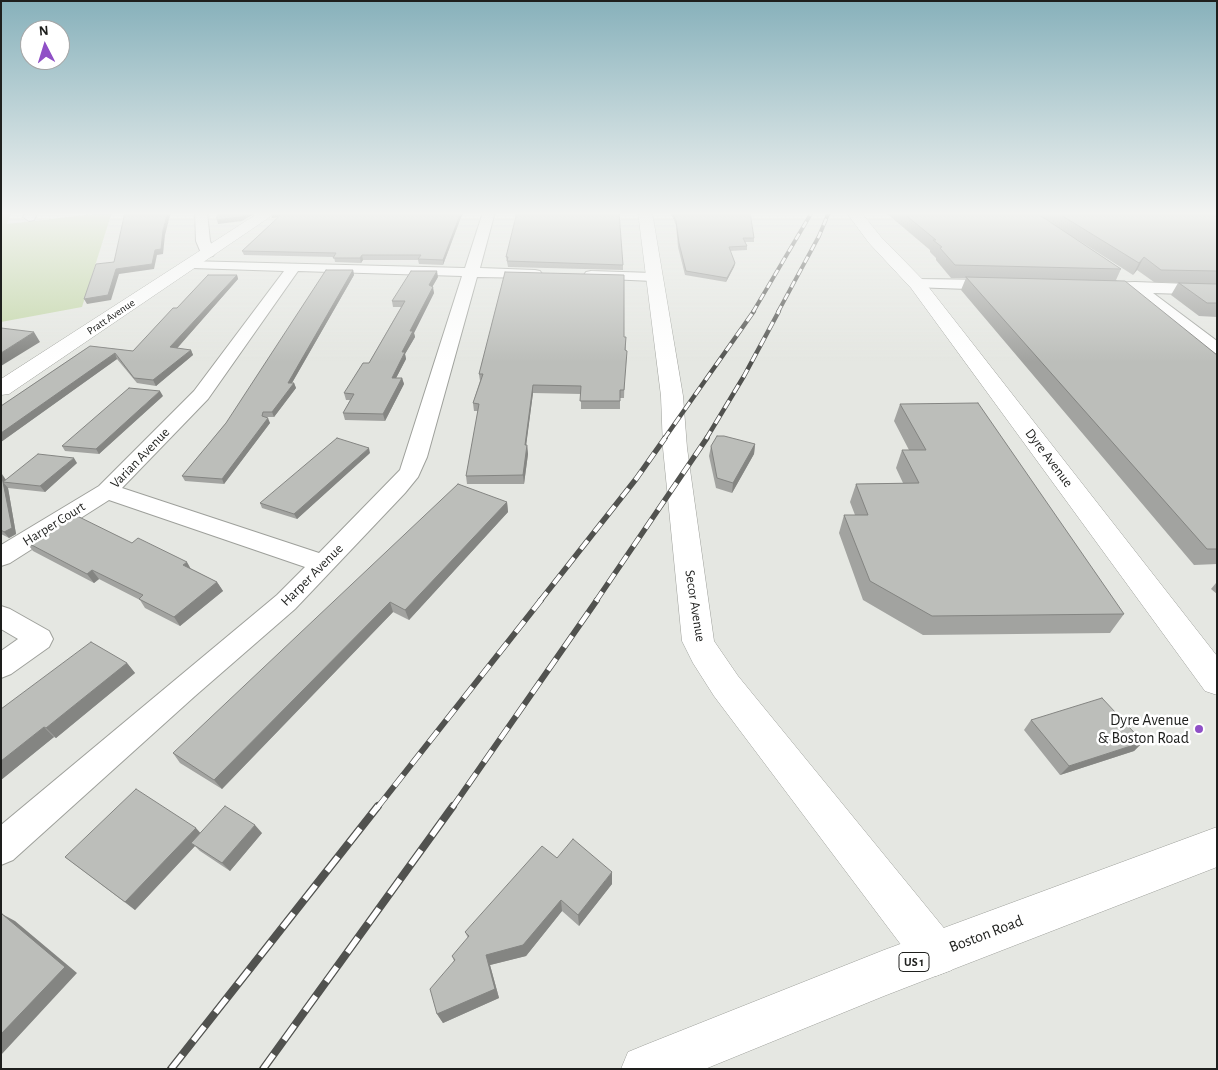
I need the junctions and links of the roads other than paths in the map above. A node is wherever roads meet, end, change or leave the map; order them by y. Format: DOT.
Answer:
graph roads {
  1 [pos="195,262"];
  2 [pos="475,262"];
  3 [pos="652,262"];
  4 [pos="896,262"];
  5 [pos="192,264"];
  6 [pos="294,268"];
  7 [pos="472,273"];
  8 [pos="1117,273"];
  9 [pos="548,274"];
  10 [pos="577,275"];
  11 [pos="654,277"];
  12 [pos="918,284"];
  13 [pos="1015,286"];
  14 [pos="1085,288"];
  15 [pos="1139,289"];
  16 [pos="1217,290"];
  17 [pos="1217,350"];
  18 [pos="1,389"];
  19 [pos="107,491"];
  20 [pos="1,557"];
  21 [pos="324,564"];
  22 [pos="1,616"];
  23 [pos="1,666"];
  24 [pos="1217,681"];
  25 [pos="1217,847"];
  26 [pos="1,848"];
  27 [pos="936,954"];
  28 [pos="645,1069"];
  1 -- 5 [label="street, Pratt Avenue"];
  2 -- 7 [label="street, Harper Avenue"];
  3 -- 11 [label="street, Secor Avenue"];
  4 -- 12 [label="street, Dyre Avenue"];
  5 -- 6 [label="street"];
  5 -- 18 [label="street, Pratt Avenue"];
  6 -- 7 [label="street"];
  6 -- 19 [label="street, Varian Avenue"];
  7 -- 9 [label="street"];
  7 -- 21 [label="street, Harper Avenue"];
  8 -- 15 [label="street"];
  10 -- 11 [label="street"];
  11 -- 27 [label="street, Secor Avenue"];
  12 -- 13 [label="street"];
  12 -- 24 [label="street, Dyre Avenue"];
  14 -- 15 [label="street"];
  15 -- 16 [label="street"];
  15 -- 17 [label="street"];
  19 -- 20 [label="street, Harper Court"];
  19 -- 21 [label="street, Varian Avenue"];
  21 -- 26 [label="street, Harper Avenue"];
  22 -- 23 [label="street"];
  25 -- 27 [label="street, Boston Road / US 1"];
  27 -- 28 [label="street, Boston Road / US 1"];
}
